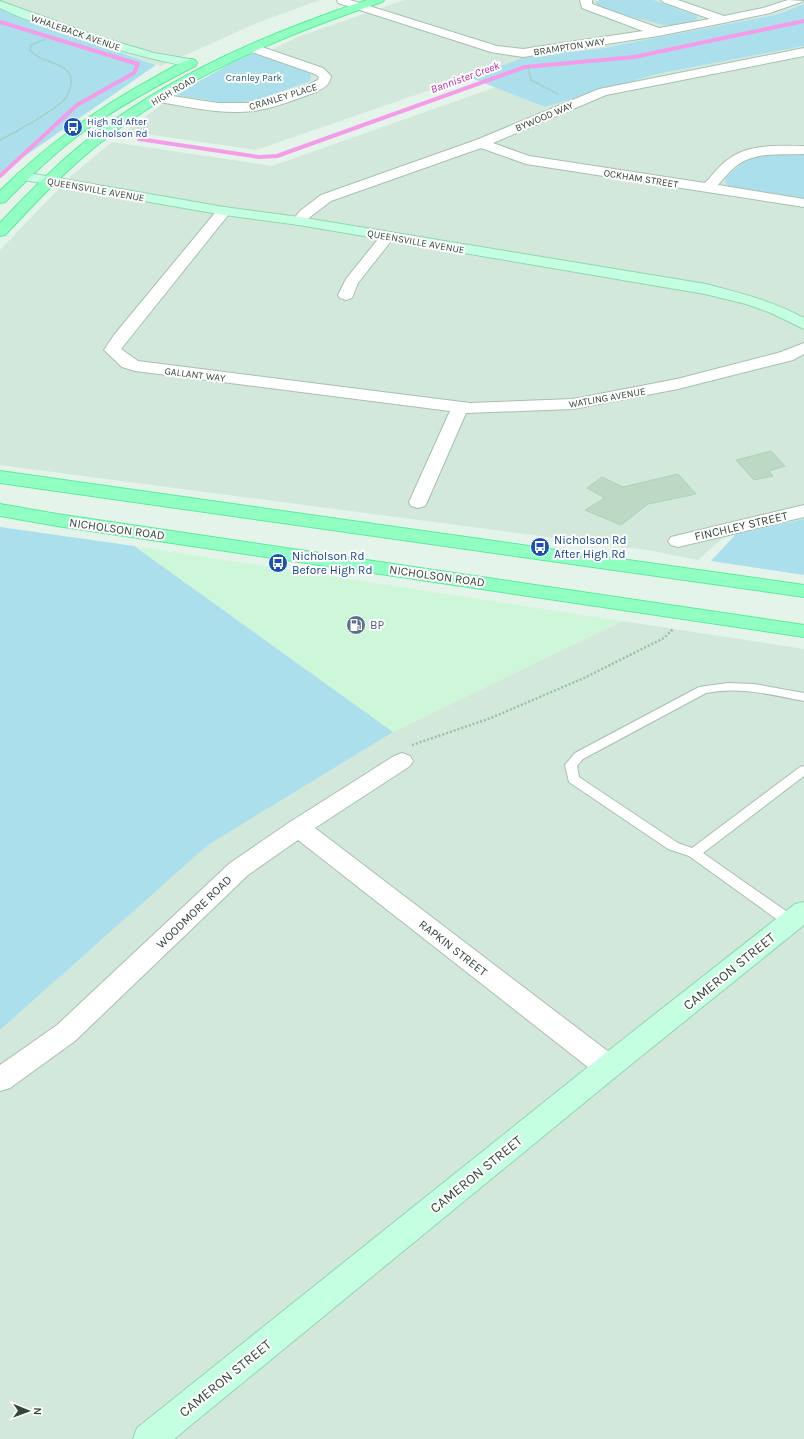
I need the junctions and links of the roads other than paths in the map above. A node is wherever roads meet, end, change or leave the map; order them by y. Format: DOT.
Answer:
graph roads {
  1 [pos="343,0"];
  2 [pos="378,0"];
  3 [pos="586,0"];
  4 [pos="667,0"];
  5 [pos="799,0"];
  6 [pos="0,4"];
  7 [pos="358,6"];
  8 [pos="723,20"];
  9 [pos="658,32"];
  10 [pos="250,43"];
  11 [pos="801,54"];
  12 [pos="204,56"];
  13 [pos="186,65"];
  14 [pos="202,73"];
  15 [pos="159,98"];
  16 [pos="481,143"];
  17 [pos="804,150"];
  18 [pos="23,176"];
  19 [pos="50,181"];
  20 [pos="708,188"];
  21 [pos="0,199"];
  22 [pos="804,203"];
  23 [pos="224,211"];
  24 [pos="299,221"];
  25 [pos="0,232"];
  26 [pos="388,236"];
  27 [pos="346,295"];
  28 [pos="804,324"];
  29 [pos="804,348"];
  30 [pos="460,407"];
  31 [pos="0,478"];
  32 [pos="418,502"];
  33 [pos="0,510"];
  34 [pos="804,511"];
  35 [pos="678,541"];
  36 [pos="804,591"];
  37 [pos="804,631"];
  38 [pos="804,697"];
  39 [pos="402,762"];
  40 [pos="804,770"];
  41 [pos="298,828"];
  42 [pos="694,853"];
  43 [pos="797,916"];
  44 [pos="608,1067"];
  45 [pos="0,1080"];
  46 [pos="150,1439"];
  1 -- 7 [label="street, BRAMPTON WAY"];
  1 -- 10 [label="main road, HIGH ROAD"];
  2 -- 7 [label="main road, HIGH ROAD"];
  3 -- 9 [label="street"];
  4 -- 8 [label="street"];
  5 -- 8 [label="street, BRAMPTON WAY"];
  6 -- 13 [label="street, WHALEBACK AVENUE"];
  7 -- 9 [label="street, BRAMPTON WAY"];
  7 -- 10 [label="main road, HIGH ROAD"];
  8 -- 9 [label="street, BRAMPTON WAY"];
  10 -- 14 [label="main road, HIGH ROAD"];
  10 -- 15 [label="street, CRANLEY PLACE"];
  11 -- 16 [label="street, BYWOOD WAY"];
  12 -- 13 [label="main road, HIGH ROAD"];
  13 -- 14 [label="street, WHALEBACK AVENUE"];
  13 -- 18 [label="main road, HIGH ROAD"];
  14 -- 15 [label="main road, HIGH ROAD"];
  15 -- 19 [label="main road, HIGH ROAD"];
  16 -- 20 [label="street, OCKHAM STREET"];
  16 -- 24 [label="street, BYWOOD WAY"];
  17 -- 20 [label="street"];
  18 -- 19 [label="street, QUEENSVILLE AVENUE"];
  18 -- 21 [label="main road, HIGH ROAD"];
  19 -- 23 [label="street, QUEENSVILLE AVENUE"];
  19 -- 25 [label="main road, HIGH ROAD"];
  20 -- 22 [label="street, OCKHAM STREET"];
  23 -- 24 [label="street, QUEENSVILLE AVENUE"];
  23 -- 30 [label="street, GALLANT WAY"];
  24 -- 26 [label="street, QUEENSVILLE AVENUE"];
  26 -- 27 [label="street"];
  26 -- 28 [label="street, QUEENSVILLE AVENUE"];
  29 -- 30 [label="street, WATLING AVENUE"];
  30 -- 32 [label="street"];
  31 -- 36 [label="main road"];
  33 -- 37 [label="main road, NICHOLSON ROAD"];
  34 -- 35 [label="street, FINCHLEY STREET"];
  38 -- 42 [label="lane"];
  39 -- 41 [label="street, WOODMORE ROAD"];
  40 -- 42 [label="lane"];
  41 -- 44 [label="street, RAPKIN STREET"];
  41 -- 45 [label="street, WOODMORE ROAD"];
  42 -- 43 [label="lane"];
  43 -- 44 [label="street, CAMERON STREET"];
  44 -- 46 [label="street, CAMERON STREET"];
}
